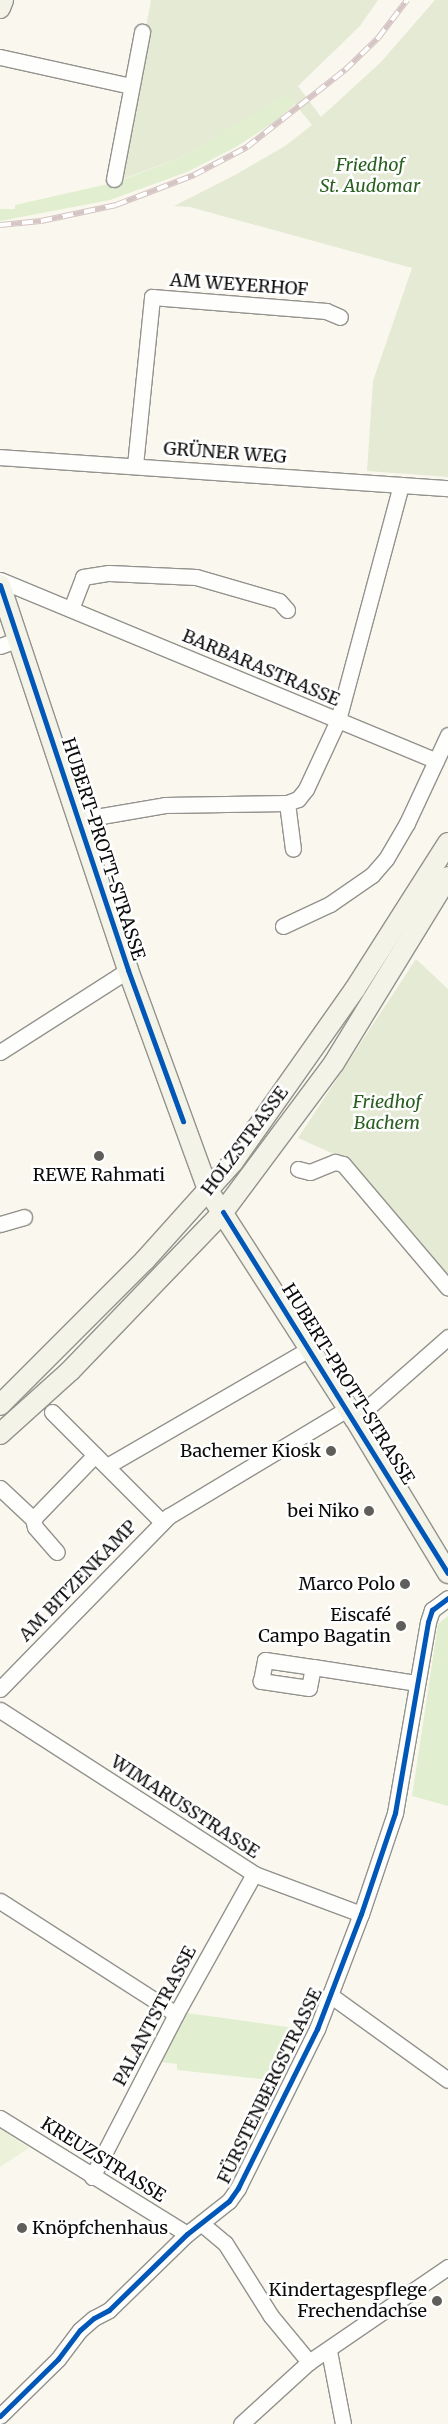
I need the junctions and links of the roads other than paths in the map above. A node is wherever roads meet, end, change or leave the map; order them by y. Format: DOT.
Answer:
graph roads {
  1 [pos="3,0"];
  2 [pos="0,8"];
  3 [pos="142,32"];
  4 [pos="0,57"];
  5 [pos="131,86"];
  6 [pos="114,179"];
  7 [pos="340,317"];
  8 [pos="0,457"];
  9 [pos="135,465"];
  10 [pos="401,485"];
  11 [pos="448,488"];
  12 [pos="0,580"];
  13 [pos="0,585"];
  14 [pos="71,609"];
  15 [pos="287,610"];
  16 [pos="19,640"];
  17 [pos="0,646"];
  18 [pos="338,720"];
  19 [pos="448,734"];
  20 [pos="436,761"];
  21 [pos="288,802"];
  22 [pos="78,820"];
  23 [pos="448,843"];
  24 [pos="293,849"];
  25 [pos="448,877"];
  26 [pos="282,926"];
  27 [pos="128,970"];
  28 [pos="0,1052"];
  29 [pos="298,1169"];
  30 [pos="209,1192"];
  31 [pos="223,1212"];
  32 [pos="24,1217"];
  33 [pos="0,1224"];
  34 [pos="448,1288"];
  35 [pos="448,1336"];
  36 [pos="309,1348"];
  37 [pos="0,1404"];
  38 [pos="52,1412"];
  39 [pos="351,1414"];
  40 [pos="0,1434"];
  41 [pos="95,1455"];
  42 [pos="107,1466"];
  43 [pos="0,1488"];
  44 [pos="33,1519"];
  45 [pos="162,1522"];
  46 [pos="57,1552"];
  47 [pos="446,1563"];
  48 [pos="448,1598"];
  49 [pos="313,1667"];
  50 [pos="416,1683"];
  51 [pos="0,1689"];
  52 [pos="0,1710"];
  53 [pos="254,1874"];
  54 [pos="0,1901"];
  55 [pos="361,1914"];
  56 [pos="330,1995"];
  57 [pos="176,2014"];
  58 [pos="448,2080"];
  59 [pos="0,2118"];
  60 [pos="92,2177"];
  61 [pos="202,2224"];
  62 [pos="187,2234"];
  63 [pos="448,2267"];
  64 [pos="329,2350"];
  65 [pos="308,2362"];
  66 [pos="0,2416"];
  67 [pos="241,2424"];
  68 [pos="343,2424"];
  1 -- 2 [label="main road"];
  3 -- 5 [label="street"];
  4 -- 5 [label="street"];
  5 -- 6 [label="street"];
  7 -- 9 [label="street, AM WEYERHOF"];
  8 -- 9 [label="street, GRÜNER WEG"];
  9 -- 10 [label="street, GRÜNER WEG"];
  10 -- 11 [label="street, GRÜNER WEG"];
  10 -- 18 [label="street"];
  12 -- 14 [label="street, BARBARASTRASSE"];
  13 -- 16 [label="main road, HUBERT-PROTT-STRASSE"];
  14 -- 15 [label="street"];
  14 -- 18 [label="street, BARBARASTRASSE"];
  16 -- 17 [label="street"];
  16 -- 22 [label="main road, HUBERT-PROTT-STRASSE"];
  18 -- 20 [label="street, BARBARASTRASSE"];
  18 -- 21 [label="street"];
  19 -- 20 [label="street"];
  20 -- 26 [label="street"];
  21 -- 22 [label="street"];
  21 -- 24 [label="street"];
  22 -- 27 [label="main road, HUBERT-PROTT-STRASSE"];
  23 -- 30 [label="main road, HOLZSTRASSE"];
  25 -- 31 [label="main road, HOLZSTRASSE"];
  27 -- 28 [label="street"];
  27 -- 30 [label="main road, HUBERT-PROTT-STRASSE"];
  29 -- 34 [label="street"];
  30 -- 31 [label="main road, HUBERT-PROTT-STRASSE"];
  30 -- 37 [label="main road, HOLZSTRASSE"];
  31 -- 36 [label="main road, HUBERT-PROTT-STRASSE"];
  31 -- 40 [label="main road, HOLZSTRASSE"];
  32 -- 33 [label="street"];
  35 -- 39 [label="street, AM BITZENKAMP"];
  36 -- 39 [label="main road, HUBERT-PROTT-STRASSE"];
  36 -- 42 [label="street, HUBERT-PROTT-STRASSE"];
  38 -- 41 [label="street, AM BITZENKAMP"];
  39 -- 45 [label="street, AM BITZENKAMP"];
  39 -- 47 [label="main road, HUBERT-PROTT-STRASSE"];
  41 -- 42 [label="street, AM BITZENKAMP"];
  41 -- 44 [label="street"];
  42 -- 45 [label="street, AM BITZENKAMP"];
  43 -- 44 [label="street, AM BITZENKAMP"];
  44 -- 46 [label="street, AM BITZENKAMP"];
  45 -- 51 [label="street, AM BITZENKAMP"];
  48 -- 50 [label="street, FÜRSTENBERGSTRASSE"];
  49 -- 50 [label="street"];
  50 -- 55 [label="street, FÜRSTENBERGSTRASSE"];
  52 -- 53 [label="street, WIMARUSSTRASSE"];
  53 -- 55 [label="street, WIMARUSSTRASSE"];
  53 -- 57 [label="street, PALANTSTRASSE"];
  54 -- 57 [label="street"];
  55 -- 56 [label="street, FÜRSTENBERGSTRASSE"];
  56 -- 58 [label="street"];
  56 -- 61 [label="street, FÜRSTENBERGSTRASSE"];
  57 -- 60 [label="street, PALANTSTRASSE"];
  59 -- 60 [label="street, KREUZSTRASSE"];
  60 -- 62 [label="street, KREUZSTRASSE"];
  61 -- 62 [label="street, FÜRSTENBERGSTRASSE"];
  61 -- 65 [label="street"];
  62 -- 66 [label="street, FÜRSTENBERGSTRASSE"];
  63 -- 64 [label="street"];
  64 -- 65 [label="street"];
  64 -- 68 [label="street"];
  65 -- 67 [label="street"];
}
